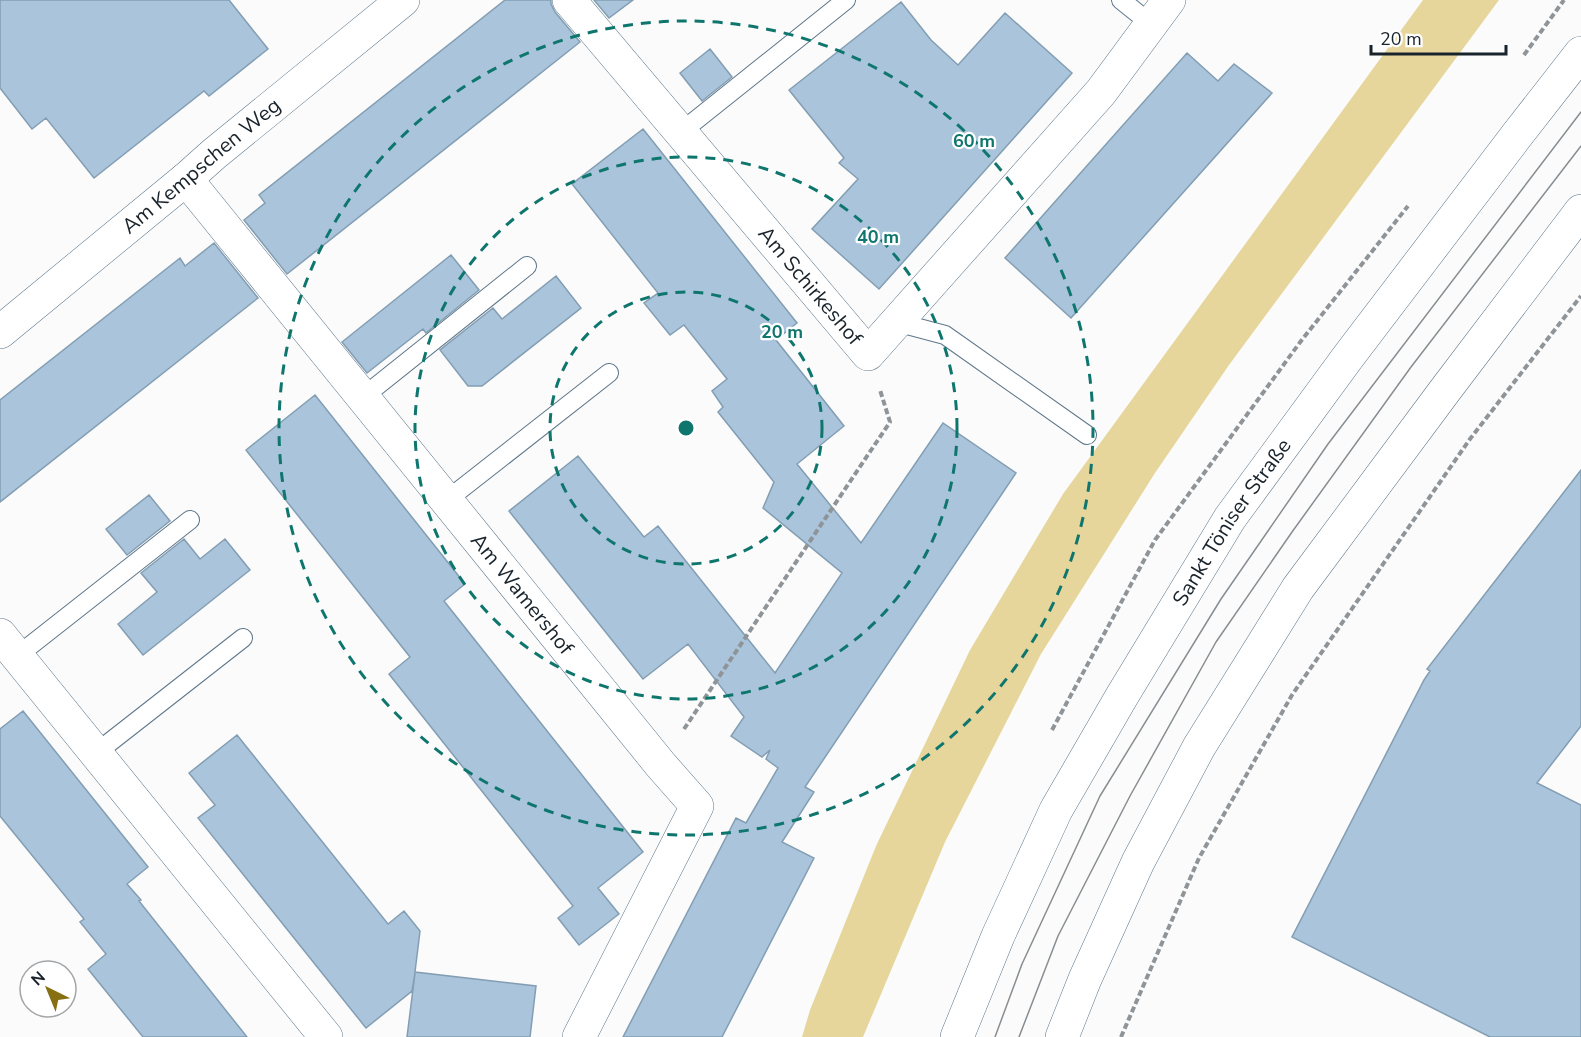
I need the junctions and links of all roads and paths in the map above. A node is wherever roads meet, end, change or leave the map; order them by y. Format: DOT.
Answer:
graph roads {
  1 [pos="403,0"];
  2 [pos="569,0"];
  3 [pos="846,0"];
  4 [pos="1121,0"];
  5 [pos="1160,12"];
  6 [pos="1581,53"];
  7 [pos="681,132"];
  8 [pos="186,179"];
  9 [pos="1581,211"];
  10 [pos="527,266"];
  11 [pos="1581,296"];
  12 [pos="896,322"];
  13 [pos="0,332"];
  14 [pos="868,354"];
  15 [pos="609,373"];
  16 [pos="363,397"];
  17 [pos="1087,435"];
  18 [pos="447,500"];
  19 [pos="190,520"];
  20 [pos="243,638"];
  21 [pos="9,646"];
  22 [pos="96,753"];
  23 [pos="660,764"];
  24 [pos="326,1037"];
  25 [pos="579,1037"];
  26 [pos="957,1037"];
  27 [pos="1062,1037"];
  28 [pos="1120,1037"];
  1 -- 8 [label="street, Am Kempschen Weg"];
  2 -- 7 [label="street, Am Schirkeshof"];
  3 -- 7 [label="lane"];
  4 -- 5 [label="lane"];
  5 -- 12 [label="street, Am Schirkeshof"];
  6 -- 26 [label="street, Sankt Töniser Straße"];
  7 -- 14 [label="street, Am Schirkeshof"];
  8 -- 13 [label="street, Am Kempschen Weg"];
  8 -- 16 [label="street, Am Wamershof"];
  9 -- 27 [label="street"];
  10 -- 16 [label="lane"];
  11 -- 28 [label="path"];
  12 -- 14 [label="street, Am Schirkeshof"];
  12 -- 17 [label="lane"];
  14 -- 23 [label="path"];
  15 -- 18 [label="lane"];
  16 -- 18 [label="street, Am Wamershof"];
  18 -- 23 [label="street, Am Wamershof"];
  19 -- 21 [label="lane"];
  20 -- 22 [label="lane"];
  21 -- 22 [label="street"];
  22 -- 24 [label="street"];
  23 -- 25 [label="street, Am Wamershof"];
}
